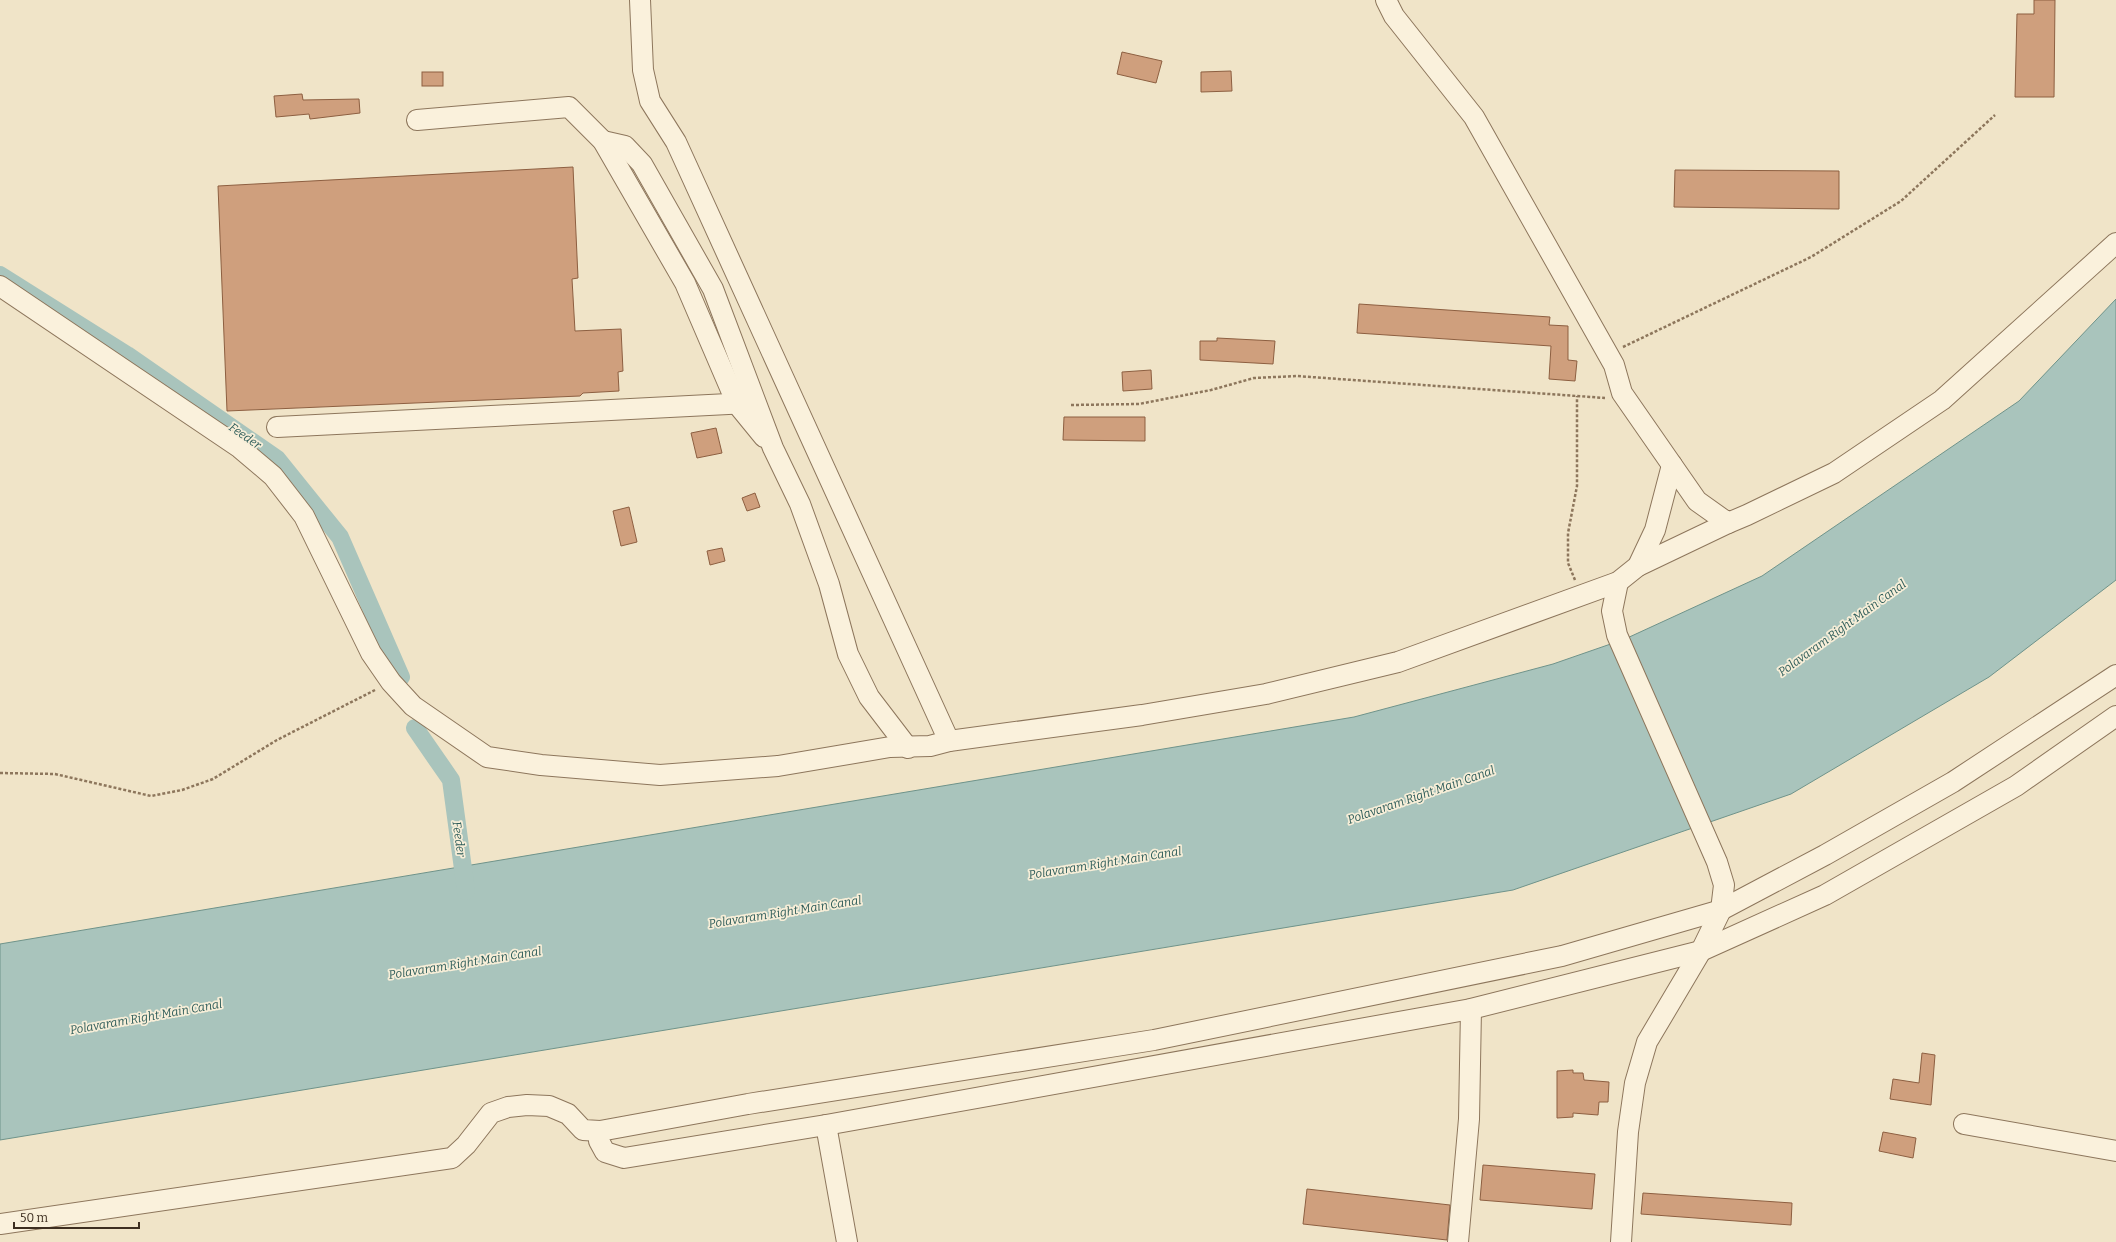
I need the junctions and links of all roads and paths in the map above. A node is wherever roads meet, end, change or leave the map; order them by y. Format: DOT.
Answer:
graph roads {
  1 [pos="640,0"];
  2 [pos="1386,0"];
  3 [pos="1995,115"];
  4 [pos="417,120"];
  5 [pos="2116,243"];
  6 [pos="0,286"];
  7 [pos="1607,355"];
  8 [pos="1622,393"];
  9 [pos="1577,396"];
  10 [pos="747,403"];
  11 [pos="1072,405"];
  12 [pos="277,427"];
  13 [pos="1672,465"];
  14 [pos="1728,523"];
  15 [pos="1638,566"];
  16 [pos="1618,582"];
  17 [pos="1582,595"];
  18 [pos="2116,675"];
  19 [pos="391,682"];
  20 [pos="2116,716"];
  21 [pos="949,741"];
  22 [pos="908,748"];
  23 [pos="0,773"];
  24 [pos="1721,910"];
  25 [pos="1701,951"];
  26 [pos="1471,1009"];
  27 [pos="1964,1124"];
  28 [pos="826,1125"];
  29 [pos="600,1131"];
  30 [pos="2116,1151"];
  31 [pos="0,1224"];
  32 [pos="847,1242"];
  33 [pos="1458,1242"];
  34 [pos="1621,1242"];
  1 -- 21 [label="street"];
  2 -- 7 [label="street"];
  3 -- 7 [label="path"];
  4 -- 10 [label="street"];
  5 -- 14 [label="street"];
  6 -- 19 [label="street"];
  7 -- 8 [label="street"];
  8 -- 9 [label="path"];
  8 -- 13 [label="street"];
  9 -- 11 [label="path"];
  9 -- 17 [label="path"];
  10 -- 12 [label="street"];
  10 -- 22 [label="street"];
  13 -- 14 [label="street"];
  13 -- 15 [label="street"];
  14 -- 15 [label="street"];
  15 -- 16 [label="street"];
  16 -- 17 [label="street"];
  16 -- 24 [label="street"];
  17 -- 21 [label="street"];
  18 -- 24 [label="street"];
  19 -- 22 [label="street"];
  19 -- 23 [label="path"];
  20 -- 25 [label="street"];
  21 -- 22 [label="street"];
  24 -- 25 [label="street"];
  24 -- 29 [label="street"];
  25 -- 26 [label="street"];
  25 -- 34 [label="street"];
  26 -- 28 [label="street"];
  26 -- 33 [label="street"];
  27 -- 30 [label="street"];
  28 -- 29 [label="street"];
  28 -- 32 [label="street"];
  29 -- 31 [label="street"];
}
